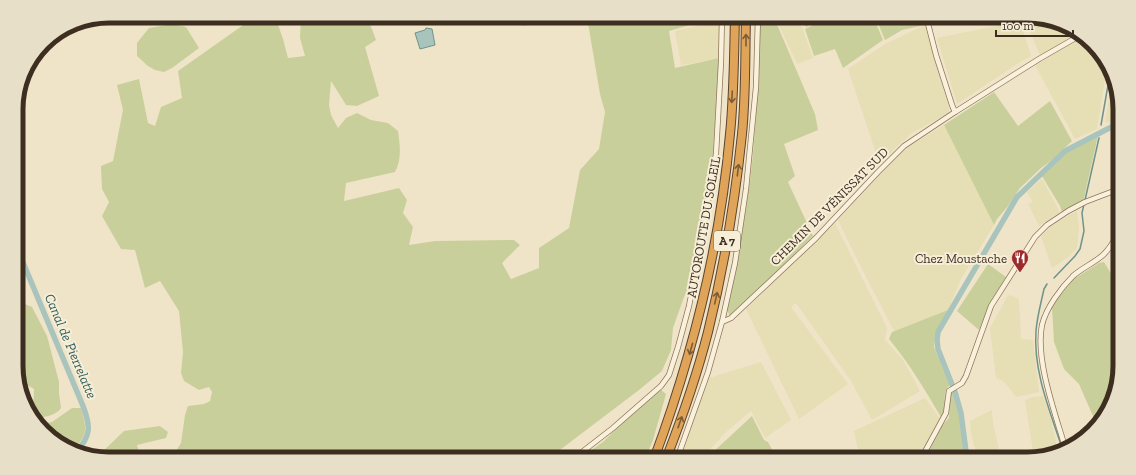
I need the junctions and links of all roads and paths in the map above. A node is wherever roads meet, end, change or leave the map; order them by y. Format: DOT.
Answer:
graph roads {
  1 [pos="722,23"];
  2 [pos="735,23"];
  3 [pos="746,23"];
  4 [pos="758,23"];
  5 [pos="928,23"];
  6 [pos="1075,38"];
  7 [pos="955,112"];
  8 [pos="1113,192"];
  9 [pos="1113,244"];
  10 [pos="722,322"];
  11 [pos="1064,443"];
  12 [pos="582,452"];
  13 [pos="657,452"];
  14 [pos="669,452"];
  15 [pos="679,452"];
  16 [pos="925,452"];
  1 -- 12 [label="street"];
  2 -- 13 [label="highway, AUTOROUTE DU SOLEIL / A 7, one-way"];
  14 -- 3 [label="highway, AUTOROUTE DU SOLEIL / A 7, one-way"];
  4 -- 10 [label="street"];
  5 -- 7 [label="street"];
  6 -- 7 [label="street, CHEMIN DE VÉNISSAT SUD"];
  7 -- 10 [label="street, CHEMIN DE VÉNISSAT SUD"];
  8 -- 16 [label="street"];
  9 -- 11 [label="street"];
  10 -- 15 [label="street"];
}
